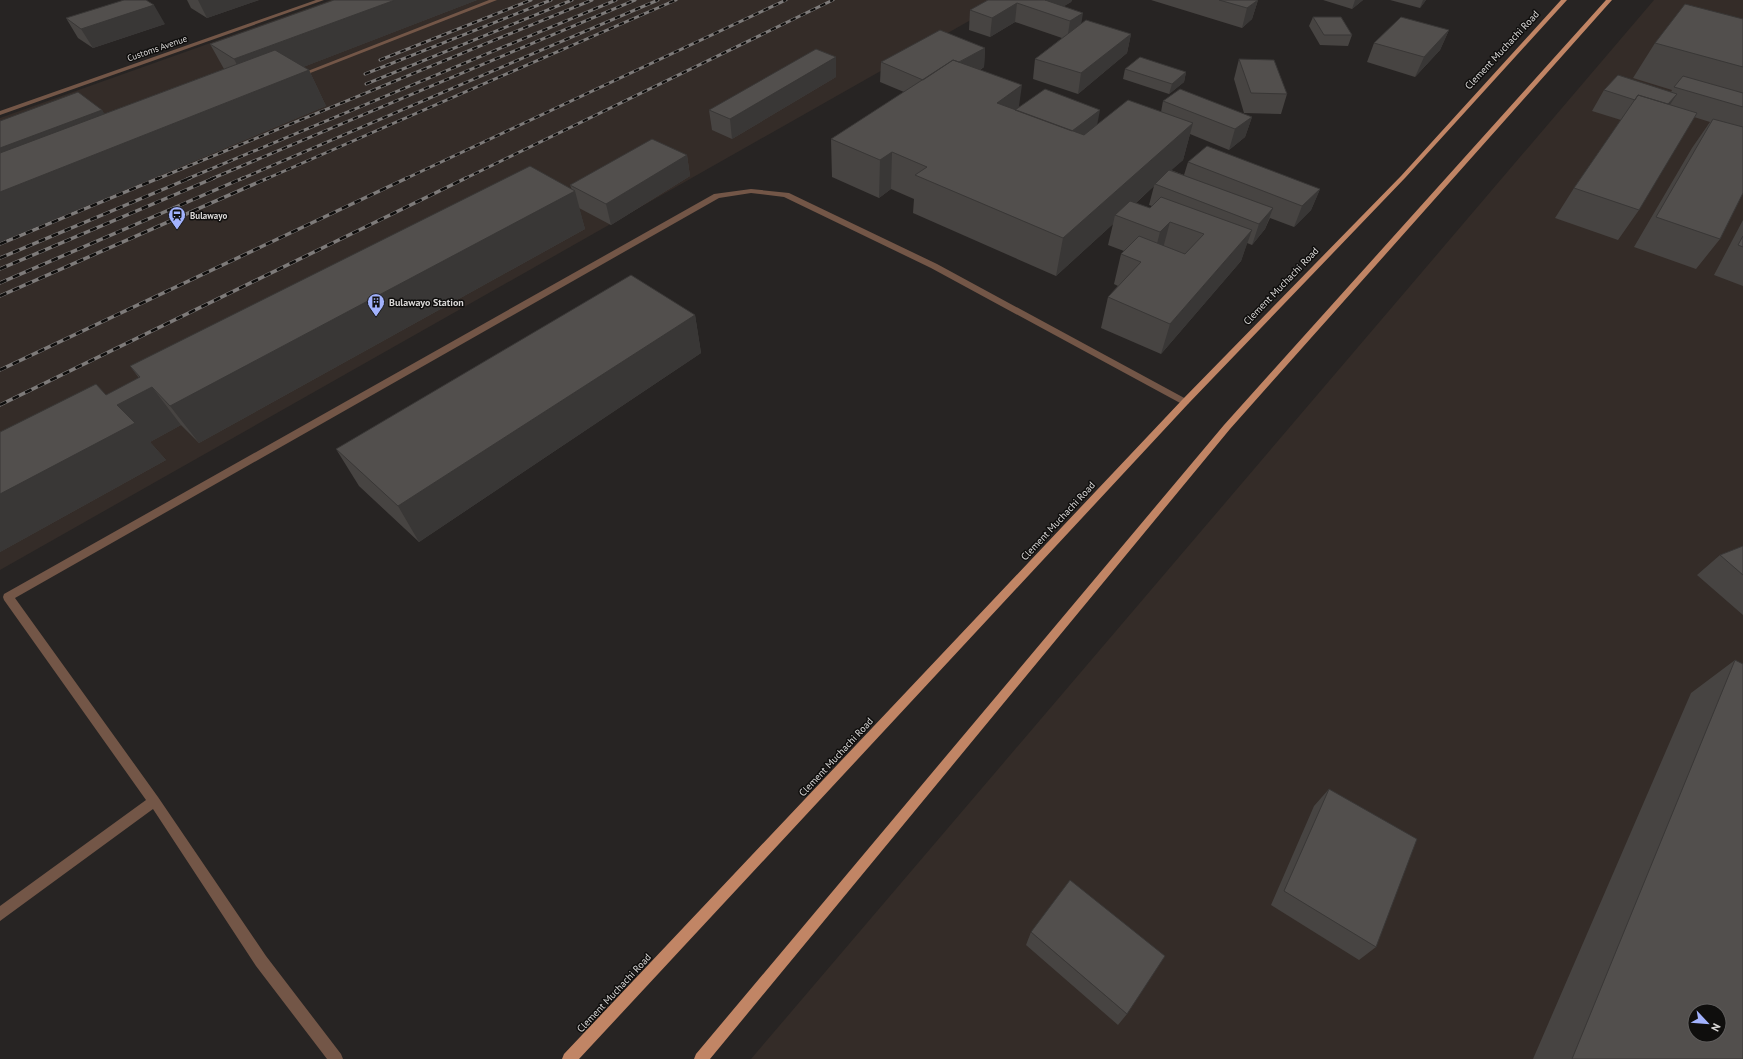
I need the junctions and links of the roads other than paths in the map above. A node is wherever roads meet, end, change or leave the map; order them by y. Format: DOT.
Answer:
graph roads {
  1 [pos="321,0"];
  2 [pos="494,0"];
  3 [pos="1564,0"];
  4 [pos="1609,0"];
  5 [pos="295,77"];
  6 [pos="0,113"];
  7 [pos="1185,402"];
  8 [pos="4,599"];
  9 [pos="154,801"];
  10 [pos="0,914"];
  11 [pos="336,1059"];
  12 [pos="569,1059"];
  13 [pos="701,1059"];
  1 -- 6 [label="street, Customs Avenue"];
  2 -- 5 [label="street"];
  3 -- 7 [label="main road, Clement Muchachi Road"];
  4 -- 13 [label="main road"];
  7 -- 8 [label="street"];
  7 -- 12 [label="main road, Clement Muchachi Road"];
  8 -- 9 [label="street"];
  9 -- 10 [label="street"];
  9 -- 11 [label="street"];
}
